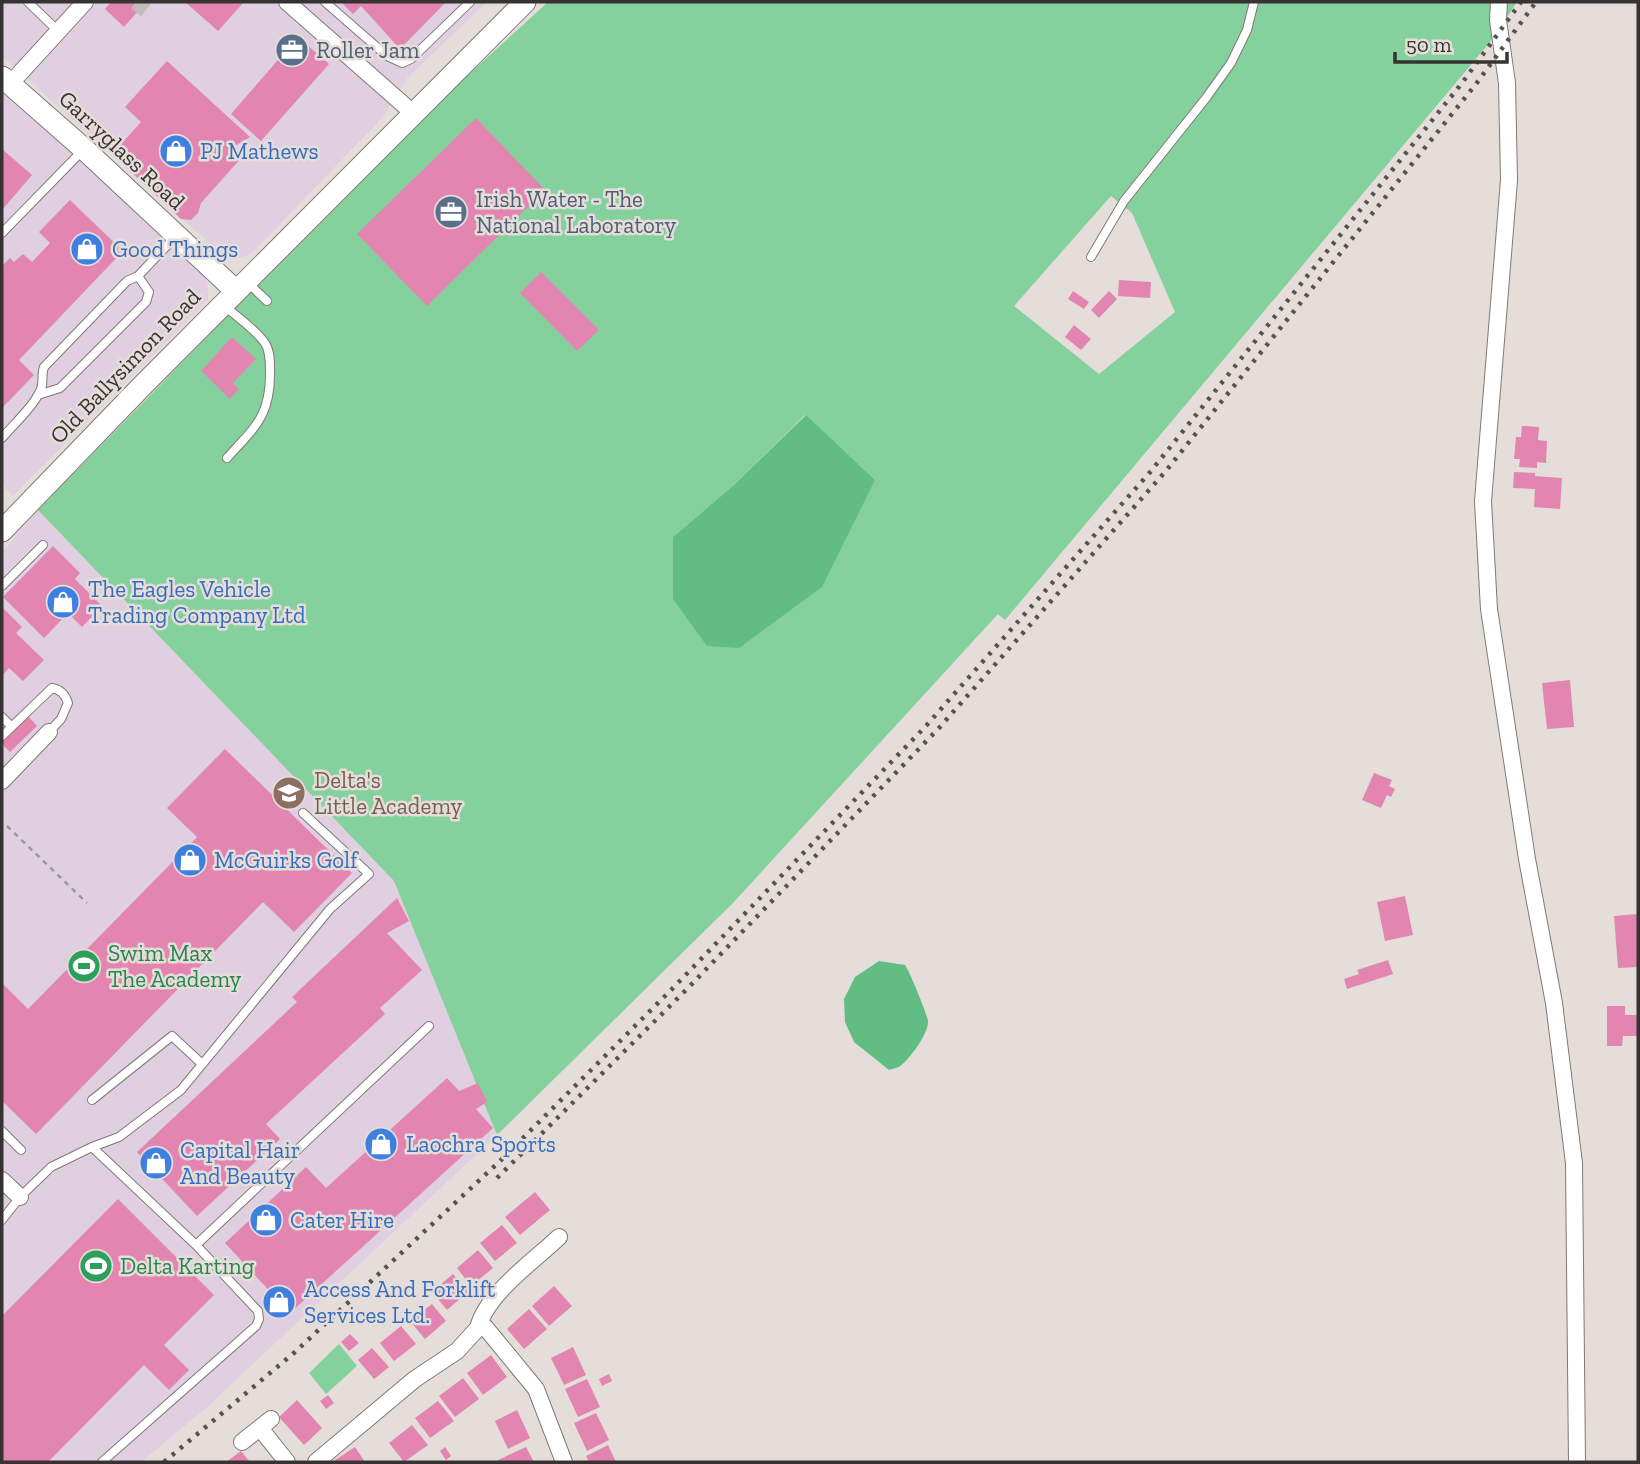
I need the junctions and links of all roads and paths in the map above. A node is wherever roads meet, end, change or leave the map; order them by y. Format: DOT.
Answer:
graph roads {
  1 [pos="28,2"];
  2 [pos="85,2"];
  3 [pos="287,2"];
  4 [pos="325,2"];
  5 [pos="470,2"];
  6 [pos="525,2"];
  7 [pos="1254,2"];
  8 [pos="1499,2"];
  9 [pos="58,31"];
  10 [pos="6,80"];
  11 [pos="413,113"];
  12 [pos="84,149"];
  13 [pos="2,233"];
  14 [pos="176,236"];
  15 [pos="1091,257"];
  16 [pos="138,276"];
  17 [pos="235,292"];
  18 [pos="267,301"];
  19 [pos="38,395"];
  20 [pos="2,438"];
  21 [pos="227,458"];
  22 [pos="2,531"];
  23 [pos="43,545"];
  24 [pos="2,586"];
  25 [pos="2,717"];
  26 [pos="11,726"];
  27 [pos="49,732"];
  28 [pos="2,736"];
  29 [pos="2,781"];
  30 [pos="303,813"];
  31 [pos="7,826"];
  32 [pos="87,903"];
  33 [pos="429,1026"];
  34 [pos="202,1064"];
  35 [pos="92,1100"];
  36 [pos="2,1131"];
  37 [pos="92,1147"];
  38 [pos="21,1150"];
  39 [pos="2,1180"];
  40 [pos="20,1197"];
  41 [pos="2,1220"];
  42 [pos="559,1237"];
  43 [pos="196,1245"];
  44 [pos="478,1328"];
  45 [pos="242,1442"];
  46 [pos="103,1462"];
  47 [pos="287,1462"];
  48 [pos="316,1462"];
  49 [pos="564,1462"];
  50 [pos="1577,1462"];
  1 -- 9 [label="lane"];
  2 -- 9 [label="street"];
  3 -- 11 [label="street"];
  4 -- 5 [label="lane"];
  6 -- 11 [label="street, Old Ballysimon Road"];
  7 -- 15 [label="lane"];
  8 -- 50 [label="street"];
  9 -- 10 [label="street"];
  10 -- 12 [label="street, Garryglass Road"];
  11 -- 17 [label="street, Old Ballysimon Road"];
  12 -- 13 [label="lane"];
  12 -- 14 [label="street, Garryglass Road"];
  14 -- 16 [label="lane"];
  14 -- 17 [label="street, Garryglass Road"];
  16 -- 19 [label="lane"];
  16 -- 19 [label="lane"];
  17 -- 18 [label="lane"];
  17 -- 21 [label="lane"];
  17 -- 22 [label="street, Old Ballysimon Road"];
  19 -- 20 [label="lane"];
  23 -- 24 [label="lane"];
  25 -- 26 [label="lane"];
  26 -- 27 [label="lane"];
  26 -- 28 [label="lane"];
  27 -- 29 [label="street"];
  30 -- 34 [label="lane"];
  31 -- 32 [label="path"];
  33 -- 43 [label="lane"];
  34 -- 35 [label="lane"];
  34 -- 37 [label="lane"];
  36 -- 38 [label="lane"];
  37 -- 40 [label="lane"];
  37 -- 43 [label="lane"];
  39 -- 40 [label="street"];
  40 -- 41 [label="lane"];
  42 -- 44 [label="street"];
  43 -- 46 [label="lane"];
  44 -- 48 [label="street"];
  44 -- 49 [label="street"];
  45 -- 47 [label="street"];
}
